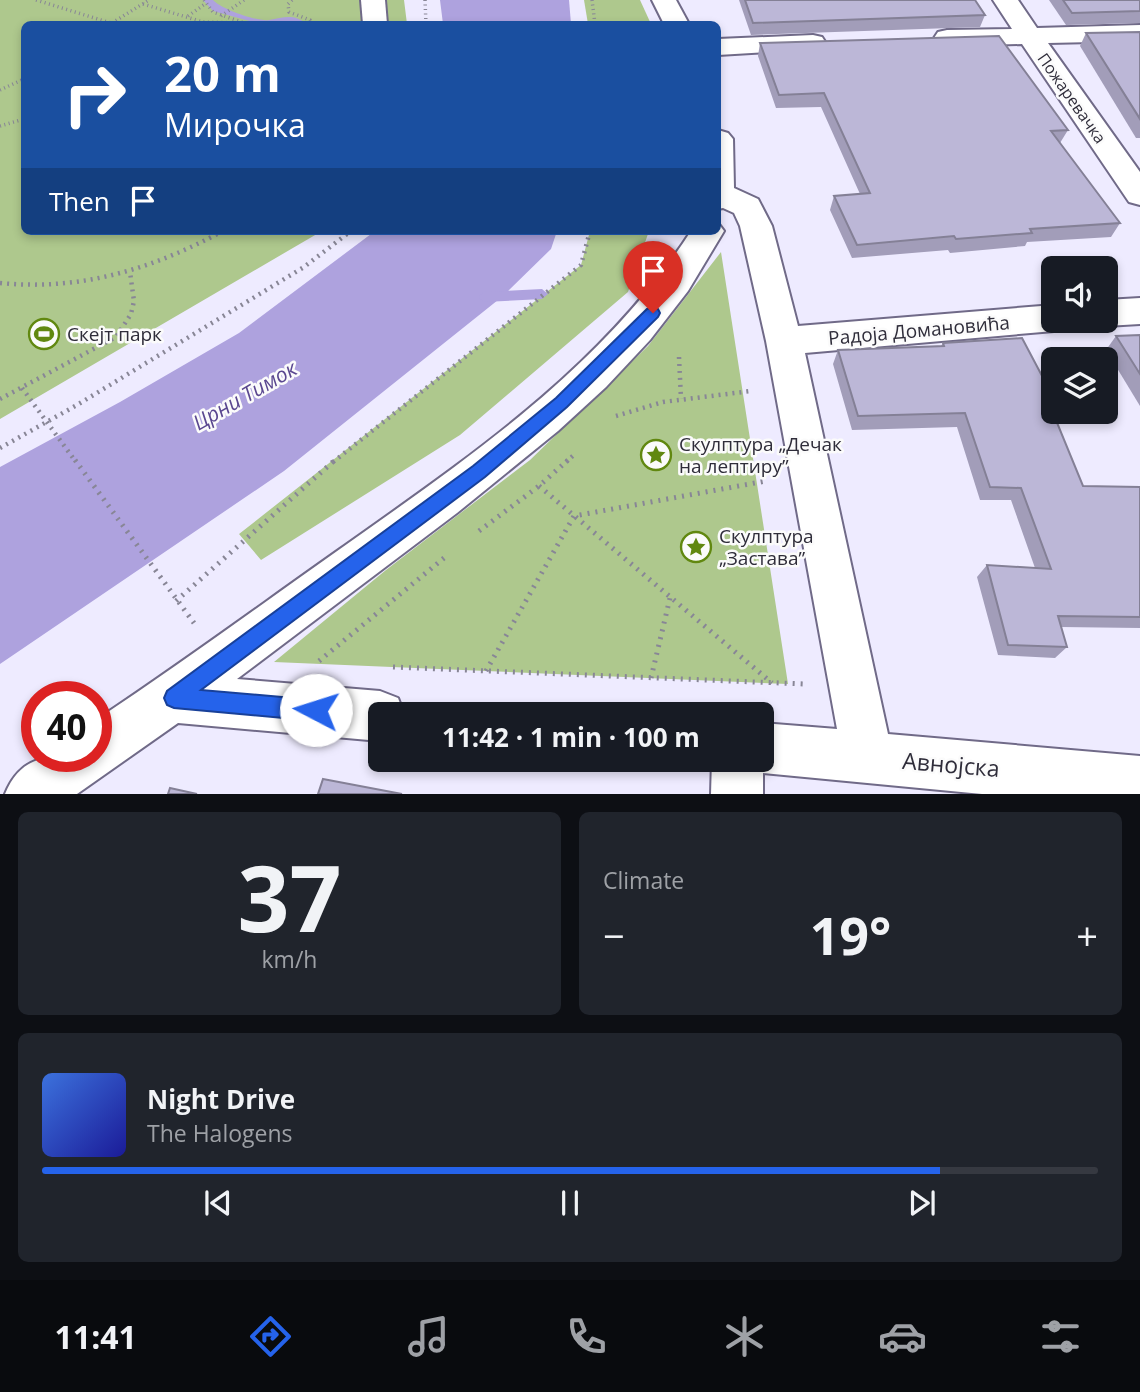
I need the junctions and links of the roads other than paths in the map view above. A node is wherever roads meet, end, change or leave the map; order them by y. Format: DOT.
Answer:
graph roads {
  1 [pos="373,0"];
  2 [pos="664,0"];
  3 [pos="1005,0"];
  4 [pos="375,21"];
  5 [pos="674,21"];
  6 [pos="1140,33"];
  7 [pos="1029,35"];
  8 [pos="921,39"];
  9 [pos="839,42"];
  10 [pos="721,47"];
  11 [pos="1140,195"];
  12 [pos="721,206"];
  13 [pos="703,235"];
  14 [pos="1140,310"];
  15 [pos="1118,312"];
  16 [pos="1041,319"];
  17 [pos="784,341"];
  18 [pos="174,698"];
  19 [pos="368,715"];
  20 [pos="112,739"];
  21 [pos="774,749"];
  22 [pos="868,757"];
  23 [pos="63,772"];
  24 [pos="737,772"];
  25 [pos="1140,782"];
  26 [pos="31,793"];
  27 [pos="737,793"];
  1 -- 4 [label="street"];
  2 -- 5 [label="street"];
  3 -- 7 [label="street, Пожаревачка"];
  6 -- 7 [label="street"];
  7 -- 8 [label="street"];
  7 -- 11 [label="street, Пожаревачка"];
  9 -- 10 [label="street"];
  12 -- 17 [label="street"];
  13 -- 18 [label="street"];
  14 -- 15 [label="street"];
  16 -- 17 [label="street, Радоја Домановића"];
  17 -- 22 [label="street"];
  18 -- 19 [label="street"];
  18 -- 20 [label="street"];
  21 -- 22 [label="street, Авнојска"];
  22 -- 25 [label="street, Авнојска"];
  23 -- 26 [label="street"];
  24 -- 27 [label="street"];
}
